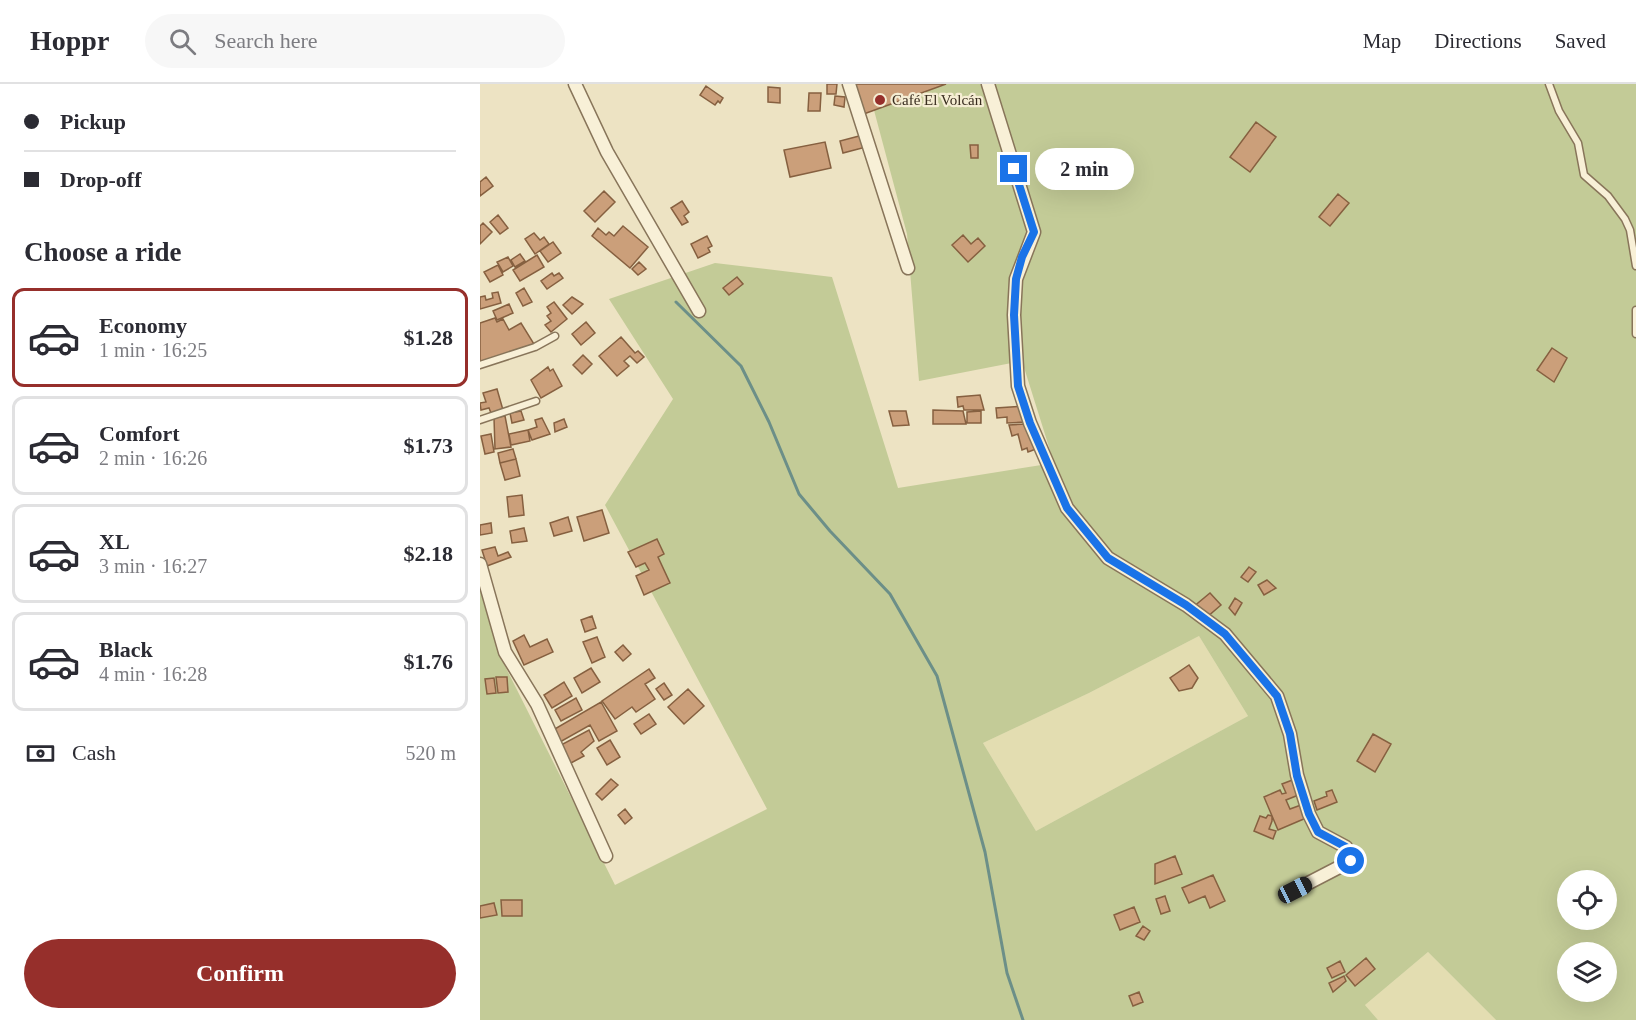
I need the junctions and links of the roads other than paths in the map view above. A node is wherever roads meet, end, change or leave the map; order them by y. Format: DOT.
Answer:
graph roads {
  1 [pos="575,84"];
  2 [pos="849,84"];
  3 [pos="988,84"];
  4 [pos="1549,84"];
  5 [pos="1636,266"];
  6 [pos="908,268"];
  7 [pos="699,310"];
  8 [pos="1636,310"];
  9 [pos="1636,334"];
  10 [pos="555,336"];
  11 [pos="480,365"];
  12 [pos="536,401"];
  13 [pos="480,420"];
  14 [pos="480,564"];
  15 [pos="606,856"];
  16 [pos="1295,890"];
  1 -- 7 [label="street"];
  2 -- 6 [label="street"];
  3 -- 16 [label="street"];
  4 -- 5 [label="lane"];
  8 -- 9 [label="lane"];
  10 -- 11 [label="lane"];
  12 -- 13 [label="lane"];
  14 -- 15 [label="street"];
}
